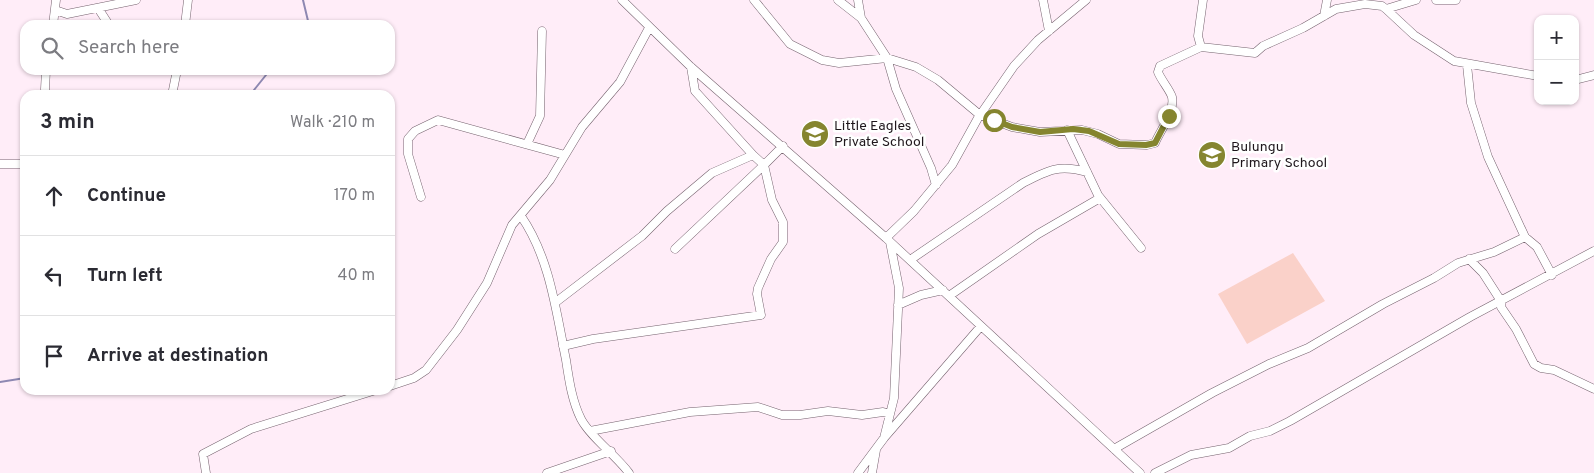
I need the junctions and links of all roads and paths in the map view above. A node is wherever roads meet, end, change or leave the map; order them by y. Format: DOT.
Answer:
graph roads {
  1 [pos="56,0"];
  2 [pos="136,0"];
  3 [pos="188,0"];
  4 [pos="622,0"];
  5 [pos="754,0"];
  6 [pos="838,0"];
  7 [pos="858,0"];
  8 [pos="1043,0"];
  9 [pos="1086,0"];
  10 [pos="1203,0"];
  11 [pos="1327,0"];
  12 [pos="1330,0"];
  13 [pos="1416,0"];
  14 [pos="1436,0"];
  15 [pos="1456,0"];
  16 [pos="1383,5"];
  17 [pos="98,8"];
  18 [pos="1336,9"];
  19 [pos="55,10"];
  20 [pos="1324,16"];
  21 [pos="861,18"];
  22 [pos="53,20"];
  23 [pos="106,20"];
  24 [pos="186,20"];
  25 [pos="649,28"];
  26 [pos="542,31"];
  27 [pos="1049,31"];
  28 [pos="1201,46"];
  29 [pos="887,58"];
  30 [pos="1467,65"];
  31 [pos="691,67"];
  32 [pos="46,75"];
  33 [pos="176,75"];
  34 [pos="1534,75"];
  35 [pos="1594,75"];
  36 [pos="1579,79"];
  37 [pos="46,90"];
  38 [pos="173,90"];
  39 [pos="980,115"];
  40 [pos="1068,130"];
  41 [pos="526,144"];
  42 [pos="783,146"];
  43 [pos="565,155"];
  44 [pos="753,155"];
  45 [pos="0,164"];
  46 [pos="20,164"];
  47 [pos="764,165"];
  48 [pos="1087,172"];
  49 [pos="936,184"];
  50 [pos="422,197"];
  51 [pos="1100,198"];
  52 [pos="521,216"];
  53 [pos="1525,237"];
  54 [pos="888,240"];
  55 [pos="1141,248"];
  56 [pos="674,249"];
  57 [pos="1594,251"];
  58 [pos="1469,259"];
  59 [pos="910,260"];
  60 [pos="1552,275"];
  61 [pos="946,293"];
  62 [pos="1501,301"];
  63 [pos="556,302"];
  64 [pos="898,305"];
  65 [pos="981,326"];
  66 [pos="563,346"];
  67 [pos="395,384"];
  68 [pos="1594,389"];
  69 [pos="360,395"];
  70 [pos="890,414"];
  71 [pos="590,431"];
  72 [pos="884,438"];
  73 [pos="876,448"];
  74 [pos="1114,449"];
  75 [pos="611,451"];
  76 [pos="206,473"];
  77 [pos="547,473"];
  78 [pos="629,473"];
  79 [pos="858,473"];
  80 [pos="872,473"];
  81 [pos="1140,473"];
  82 [pos="1155,473"];
  1 -- 19 [label="street"];
  2 -- 17 [label="street"];
  3 -- 24 [label="street"];
  4 -- 25 [label="street"];
  5 -- 29 [label="street"];
  6 -- 21 [label="street"];
  7 -- 21 [label="street"];
  8 -- 27 [label="street"];
  9 -- 27 [label="street"];
  10 -- 28 [label="street"];
  11 -- 20 [label="street"];
  12 -- 18 [label="street"];
  13 -- 16 [label="street"];
  14 -- 15 [label="street"];
  16 -- 18 [label="street"];
  16 -- 30 [label="street"];
  17 -- 19 [label="street"];
  17 -- 23 [label="street"];
  18 -- 20 [label="street"];
  19 -- 22 [label="street"];
  20 -- 28 [label="street"];
  21 -- 29 [label="street"];
  25 -- 31 [label="street"];
  25 -- 43 [label="street"];
  26 -- 41 [label="street"];
  27 -- 39 [label="street"];
  28 -- 40 [label="street"];
  29 -- 39 [label="street"];
  29 -- 49 [label="street"];
  30 -- 34 [label="street"];
  30 -- 53 [label="street"];
  31 -- 42 [label="street"];
  31 -- 44 [label="street"];
  32 -- 37 [label="street"];
  33 -- 38 [label="street"];
  35 -- 36 [label="street"];
  39 -- 40 [label="street"];
  39 -- 49 [label="street"];
  40 -- 48 [label="street"];
  41 -- 43 [label="street"];
  41 -- 50 [label="street"];
  42 -- 47 [label="street"];
  42 -- 54 [label="street"];
  43 -- 52 [label="street"];
  44 -- 47 [label="street"];
  44 -- 63 [label="street"];
  45 -- 46 [label="street"];
  47 -- 56 [label="street"];
  47 -- 66 [label="street"];
  48 -- 51 [label="street"];
  48 -- 59 [label="street"];
  49 -- 54 [label="street"];
  51 -- 55 [label="street"];
  51 -- 61 [label="street"];
  52 -- 63 [label="street"];
  52 -- 67 [label="street"];
  53 -- 58 [label="street"];
  53 -- 60 [label="street"];
  54 -- 59 [label="street"];
  54 -- 64 [label="street"];
  57 -- 60 [label="street"];
  58 -- 62 [label="street"];
  58 -- 74 [label="street"];
  59 -- 61 [label="street"];
  60 -- 62 [label="street"];
  61 -- 64 [label="street"];
  61 -- 65 [label="street"];
  62 -- 68 [label="street"];
  62 -- 82 [label="street"];
  63 -- 66 [label="street"];
  64 -- 70 [label="street"];
  65 -- 72 [label="street"];
  65 -- 74 [label="street"];
  66 -- 71 [label="street"];
  69 -- 76 [label="street"];
  70 -- 71 [label="street"];
  70 -- 72 [label="street"];
  71 -- 75 [label="street"];
  72 -- 73 [label="street"];
  73 -- 79 [label="street"];
  73 -- 80 [label="street"];
  74 -- 81 [label="street"];
  75 -- 77 [label="street"];
  75 -- 78 [label="street"];
}
